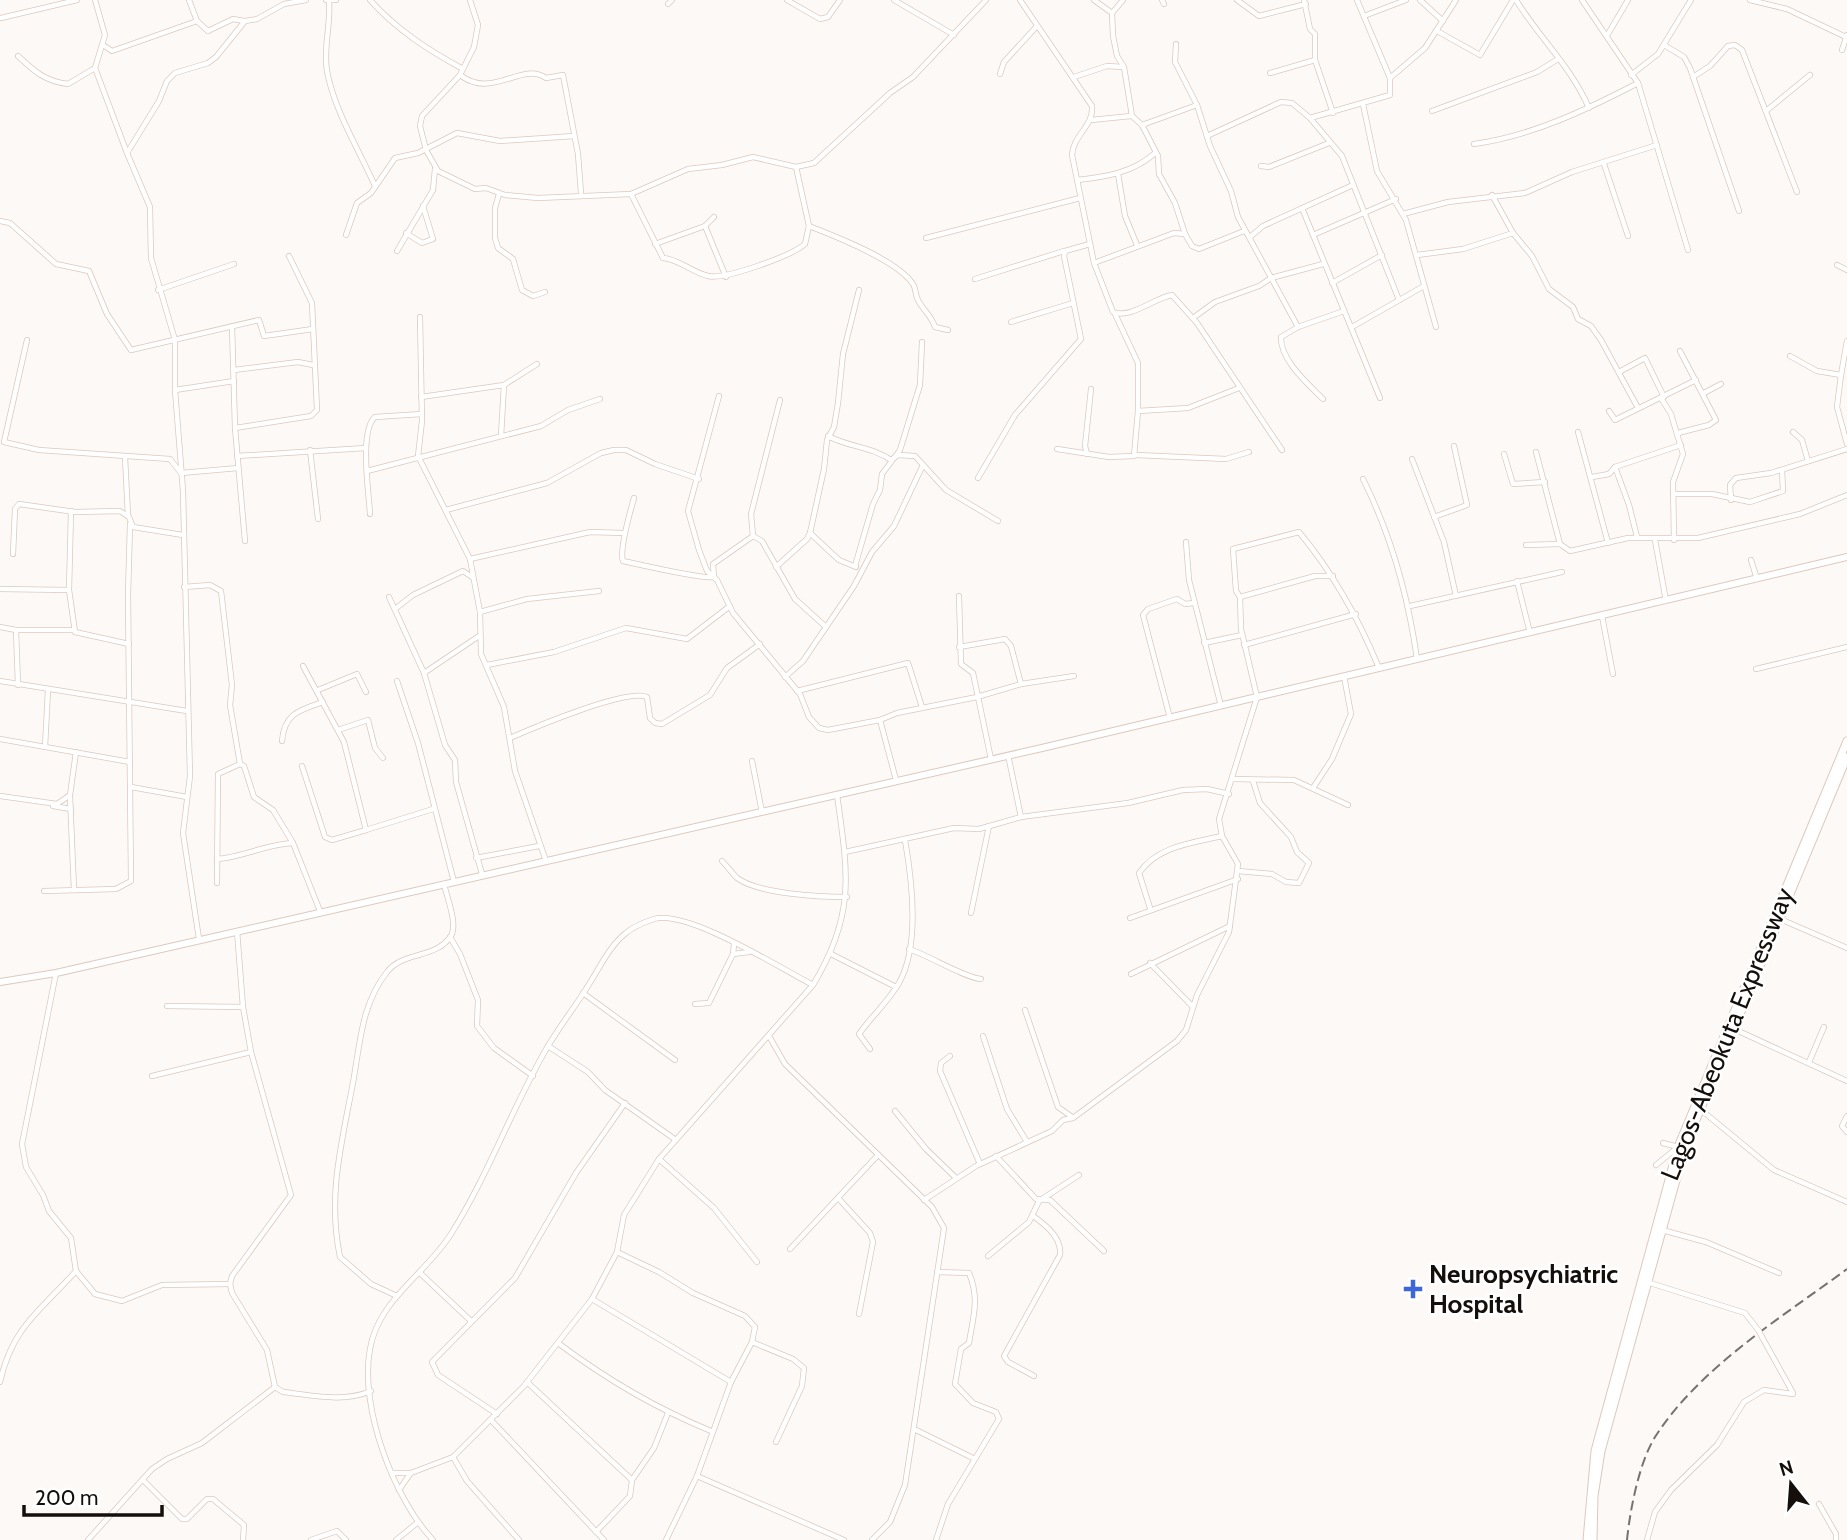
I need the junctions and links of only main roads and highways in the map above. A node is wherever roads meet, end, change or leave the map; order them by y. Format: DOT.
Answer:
graph roads {
  1 [pos="1847,557"];
  2 [pos="1847,741"];
  3 [pos="1847,757"];
  4 [pos="0,982"];
  5 [pos="1587,1540"];
  6 [pos="1593,1540"];
  1 -- 4 [label="main road"];
  2 -- 5 [label="highway, Lagos-Abeokuta Expressway"];
  3 -- 6 [label="highway, Lagos-Abeokuta Expressway"];
}
